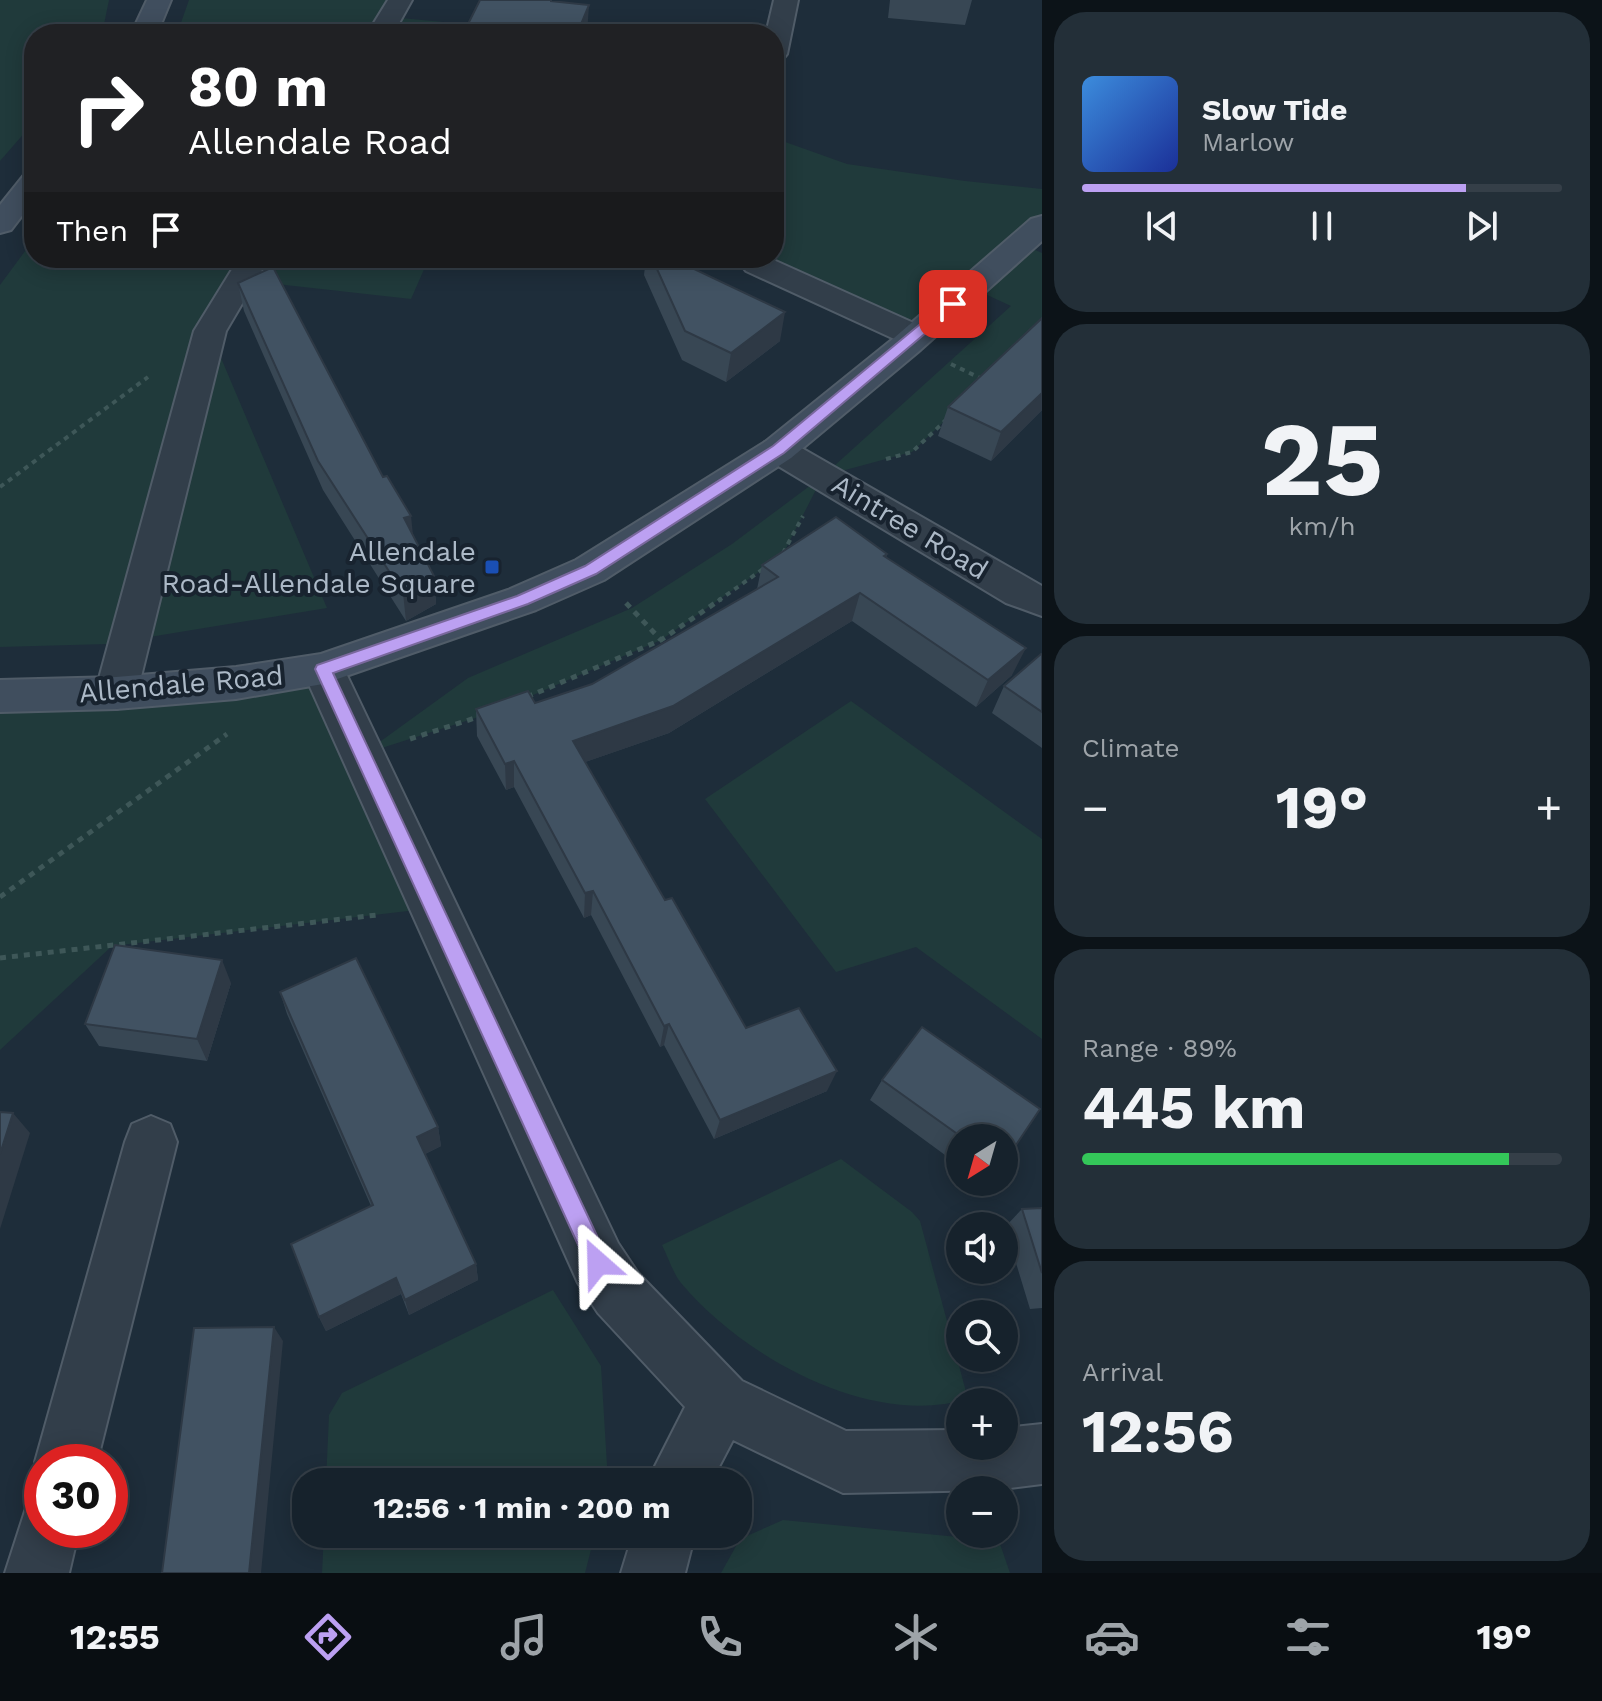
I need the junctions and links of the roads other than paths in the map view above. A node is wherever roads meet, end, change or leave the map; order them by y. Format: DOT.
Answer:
graph roads {
  1 [pos="159,0"];
  2 [pos="400,0"];
  3 [pos="786,0"];
  4 [pos="148,24"];
  5 [pos="386,24"];
  6 [pos="781,24"];
  7 [pos="24,194"];
  8 [pos="0,224"];
  9 [pos="1042,225"];
  10 [pos="248,268"];
  11 [pos="766,268"];
  12 [pos="915,336"];
  13 [pos="778,450"];
  14 [pos="1042,602"];
  15 [pos="323,669"];
  16 [pos="116,693"];
  17 [pos="0,696"];
  18 [pos="151,1142"];
  19 [pos="721,1402"];
  20 [pos="71,1444"];
  21 [pos="1042,1454"];
  22 [pos="686,1468"];
  23 [pos="43,1548"];
  24 [pos="660,1548"];
  25 [pos="37,1573"];
  26 [pos="653,1573"];
  1 -- 4 [label="street"];
  2 -- 5 [label="street"];
  3 -- 6 [label="street"];
  7 -- 8 [label="street"];
  9 -- 12 [label="street, Allendale Road"];
  10 -- 16 [label="street"];
  11 -- 12 [label="street"];
  12 -- 13 [label="street, Allendale Road"];
  13 -- 14 [label="street, Aintree Road"];
  13 -- 15 [label="street, Allendale Road"];
  15 -- 16 [label="street, Allendale Road"];
  15 -- 19 [label="street"];
  16 -- 17 [label="street, Allendale Road"];
  18 -- 20 [label="street"];
  19 -- 21 [label="street"];
  19 -- 22 [label="street"];
  23 -- 25 [label="street"];
  24 -- 26 [label="street"];
}
